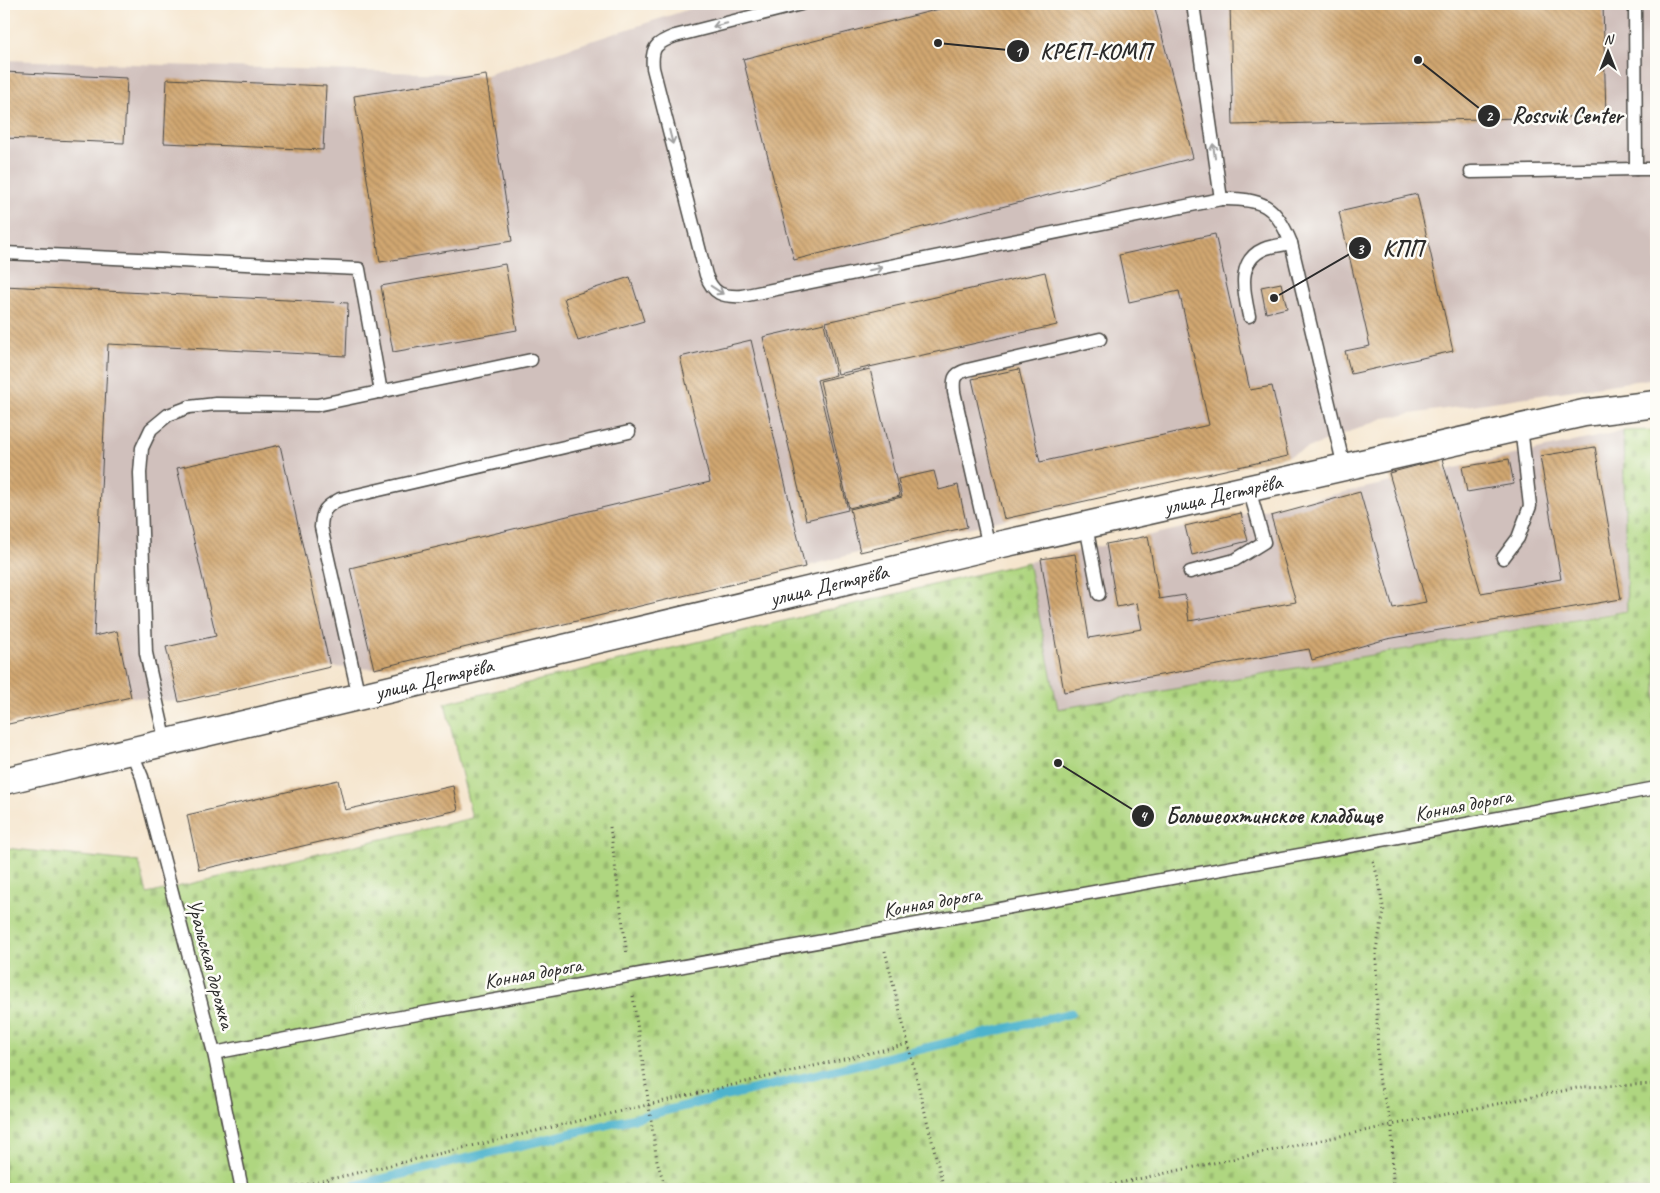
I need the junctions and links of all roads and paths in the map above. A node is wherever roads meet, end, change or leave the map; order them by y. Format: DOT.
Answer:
graph roads {
  1 [pos="801,4"];
  2 [pos="1193,4"];
  3 [pos="1635,4"];
  4 [pos="1636,169"];
  5 [pos="1656,169"];
  6 [pos="1471,172"];
  7 [pos="1221,200"];
  8 [pos="1291,243"];
  9 [pos="4,253"];
  10 [pos="1249,316"];
  11 [pos="1100,339"];
  12 [pos="531,360"];
  13 [pos="381,392"];
  14 [pos="1656,404"];
  15 [pos="1521,427"];
  16 [pos="628,432"];
  17 [pos="1344,467"];
  18 [pos="1249,489"];
  19 [pos="1086,526"];
  20 [pos="989,548"];
  21 [pos="1503,558"];
  22 [pos="1190,572"];
  23 [pos="1098,594"];
  24 [pos="359,697"];
  25 [pos="166,743"];
  26 [pos="130,751"];
  27 [pos="4,781"];
  28 [pos="1656,788"];
  29 [pos="610,827"];
  30 [pos="1366,843"];
  31 [pos="880,931"];
  32 [pos="630,976"];
  33 [pos="908,1044"];
  34 [pos="214,1053"];
  35 [pos="1656,1084"];
  36 [pos="649,1105"];
  37 [pos="1392,1125"];
  38 [pos="242,1189"];
  39 [pos="288,1189"];
  40 [pos="666,1189"];
  41 [pos="944,1189"];
  42 [pos="1091,1189"];
  43 [pos="1393,1189"];
  1 -- 7 [label="lane, one-way"];
  7 -- 2 [label="lane, one-way"];
  3 -- 4 [label="lane"];
  4 -- 5 [label="lane"];
  4 -- 6 [label="lane"];
  7 -- 8 [label="lane"];
  8 -- 10 [label="lane"];
  8 -- 17 [label="lane"];
  9 -- 13 [label="lane"];
  11 -- 20 [label="lane"];
  12 -- 13 [label="lane"];
  13 -- 25 [label="lane"];
  14 -- 15 [label="street, улица Дегтярёва"];
  15 -- 17 [label="street, улица Дегтярёва"];
  15 -- 21 [label="lane"];
  16 -- 24 [label="lane"];
  17 -- 18 [label="street, улица Дегтярёва"];
  18 -- 19 [label="street, улица Дегтярёва"];
  18 -- 22 [label="lane"];
  19 -- 20 [label="street, улица Дегтярёва"];
  19 -- 23 [label="lane"];
  20 -- 24 [label="street, улица Дегтярёва"];
  24 -- 25 [label="street, улица Дегтярёва"];
  25 -- 26 [label="street, улица Дегтярёва"];
  26 -- 27 [label="street, улица Дегтярёва"];
  26 -- 34 [label="lane, Уральская дорожка"];
  28 -- 30 [label="lane, Конная дорога"];
  29 -- 32 [label="path"];
  30 -- 31 [label="lane, Конная дорога"];
  30 -- 37 [label="path"];
  31 -- 32 [label="lane, Конная дорога"];
  31 -- 33 [label="path"];
  32 -- 34 [label="lane, Конная дорога"];
  32 -- 36 [label="path"];
  33 -- 36 [label="path"];
  33 -- 41 [label="path"];
  34 -- 38 [label="lane, Уральская дорожка"];
  35 -- 37 [label="path"];
  36 -- 39 [label="path"];
  36 -- 40 [label="path"];
  37 -- 42 [label="path"];
  37 -- 43 [label="path"];
}
